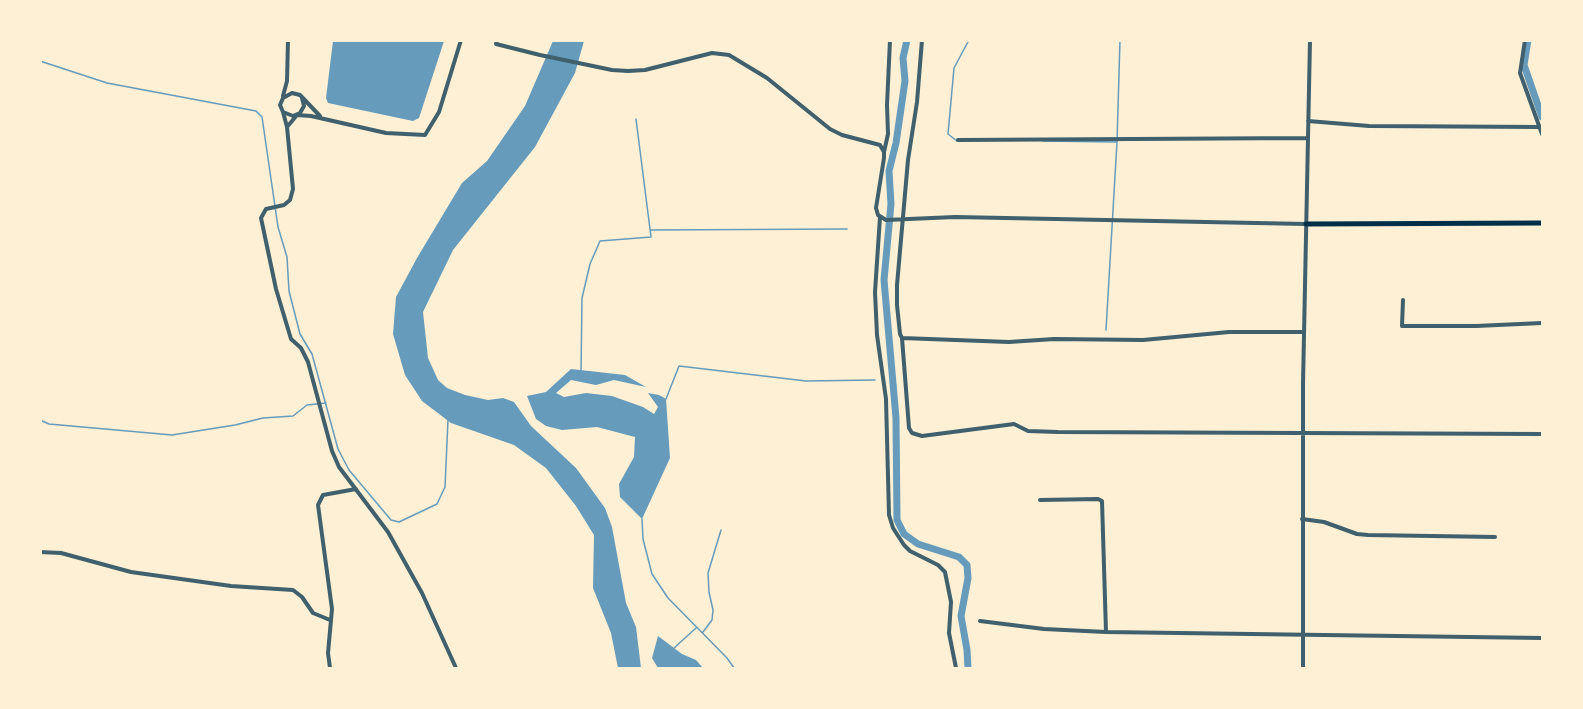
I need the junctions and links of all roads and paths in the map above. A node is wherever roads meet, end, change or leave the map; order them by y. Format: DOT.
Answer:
graph roads {
  1 [pos="288,40"];
  2 [pos="461,40"];
  3 [pos="497,40"];
  4 [pos="890,40"];
  5 [pos="922,40"];
  6 [pos="1310,40"];
  7 [pos="1525,40"];
  8 [pos="287,81"];
  9 [pos="301,97"];
  10 [pos="282,98"];
  11 [pos="283,112"];
  12 [pos="297,115"];
  13 [pos="322,118"];
  14 [pos="1308,121"];
  15 [pos="287,127"];
  16 [pos="1540,127"];
  17 [pos="1542,134"];
  18 [pos="1307,138"];
  19 [pos="958,140"];
  20 [pos="884,152"];
  21 [pos="880,217"];
  22 [pos="903,220"];
  23 [pos="1542,223"];
  24 [pos="1306,224"];
  25 [pos="1403,300"];
  26 [pos="1542,323"];
  27 [pos="1304,332"];
  28 [pos="903,339"];
  29 [pos="1303,433"];
  30 [pos="1542,434"];
  31 [pos="356,489"];
  32 [pos="1040,500"];
  33 [pos="1302,519"];
  34 [pos="1496,537"];
  35 [pos="40,552"];
  36 [pos="330,620"];
  37 [pos="980,621"];
  38 [pos="1106,632"];
  39 [pos="1303,634"];
  40 [pos="1542,638"];
  41 [pos="330,669"];
  42 [pos="456,669"];
  43 [pos="956,669"];
  44 [pos="1303,669"];
  1 -- 8 [label="street"];
  2 -- 13 [label="street"];
  3 -- 20 [label="street"];
  4 -- 20 [label="street"];
  5 -- 22 [label="street"];
  6 -- 14 [label="street"];
  7 -- 16 [label="street"];
  8 -- 9 [label="street"];
  8 -- 10 [label="street"];
  9 -- 10 [label="street"];
  9 -- 12 [label="street"];
  9 -- 13 [label="street"];
  10 -- 11 [label="street"];
  11 -- 12 [label="street"];
  11 -- 15 [label="street"];
  12 -- 13 [label="street"];
  12 -- 15 [label="street"];
  14 -- 16 [label="street"];
  14 -- 18 [label="street"];
  15 -- 31 [label="street"];
  16 -- 17 [label="street"];
  18 -- 19 [label="street"];
  18 -- 24 [label="street"];
  20 -- 21 [label="street"];
  21 -- 22 [label="street"];
  21 -- 43 [label="street"];
  22 -- 24 [label="street"];
  22 -- 28 [label="street"];
  23 -- 24 [label="main road"];
  24 -- 27 [label="street"];
  25 -- 26 [label="street"];
  27 -- 28 [label="street"];
  27 -- 29 [label="street"];
  28 -- 29 [label="street"];
  29 -- 30 [label="street"];
  29 -- 33 [label="street"];
  31 -- 36 [label="street"];
  31 -- 42 [label="street"];
  32 -- 38 [label="street"];
  33 -- 34 [label="street"];
  33 -- 39 [label="street"];
  35 -- 36 [label="street"];
  36 -- 41 [label="street"];
  37 -- 38 [label="street"];
  38 -- 39 [label="street"];
  39 -- 40 [label="street"];
  39 -- 44 [label="street"];
}
